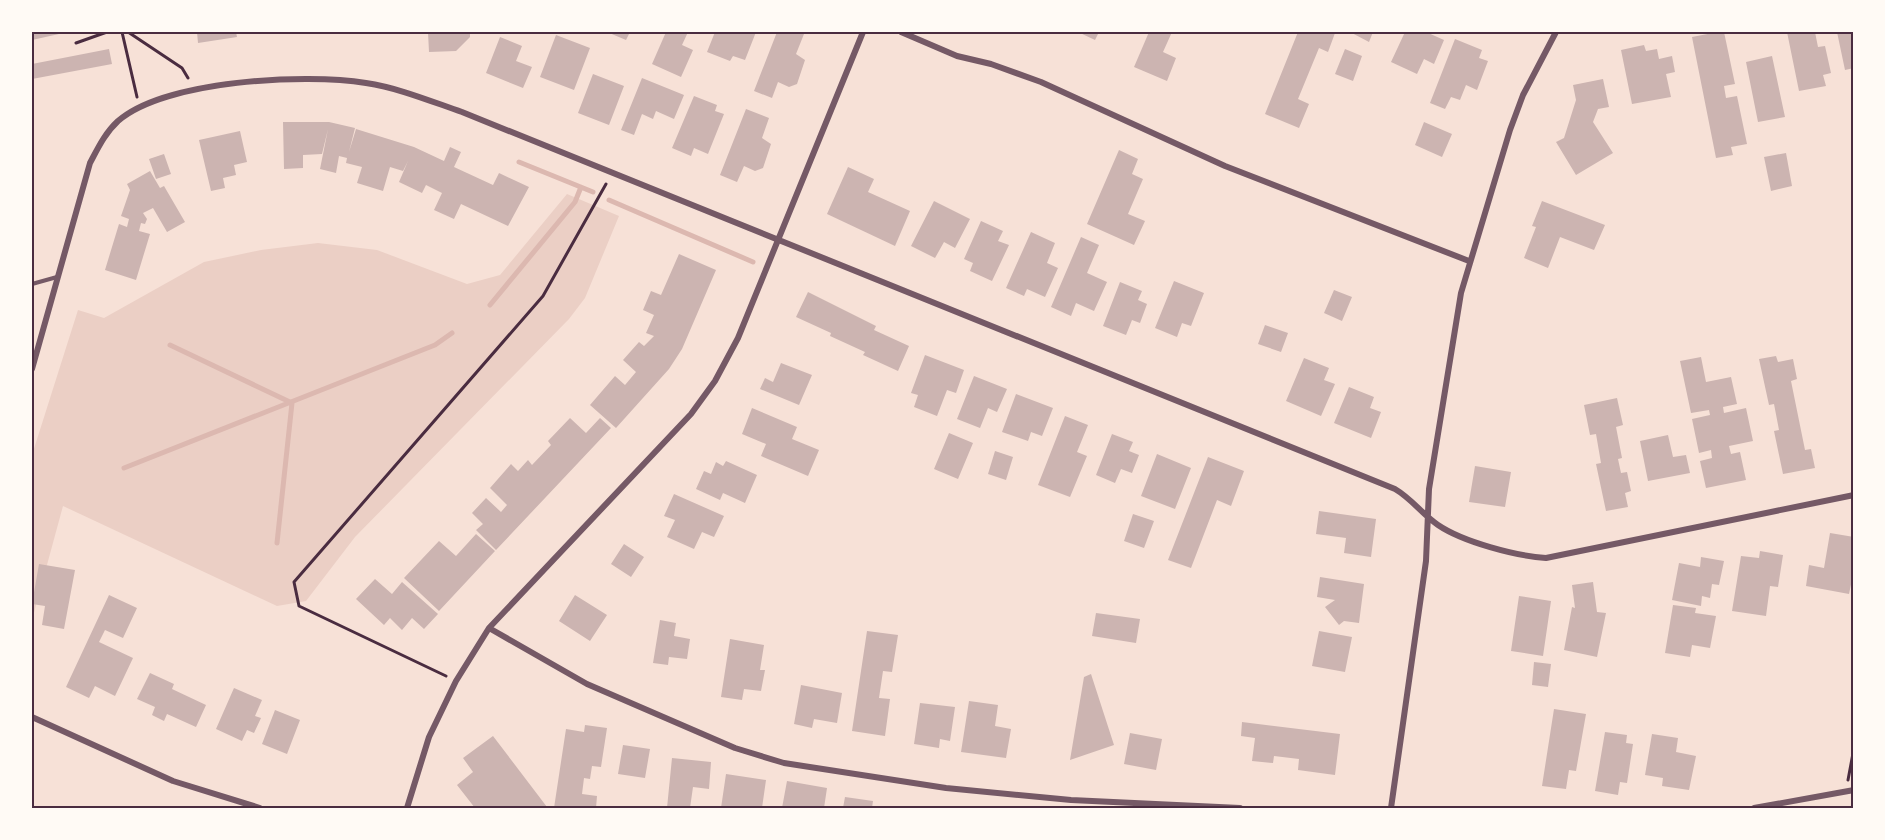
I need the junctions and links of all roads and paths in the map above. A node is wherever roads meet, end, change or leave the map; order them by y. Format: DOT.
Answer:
graph roads {
  1 [pos="107,32"];
  2 [pos="122,32"];
  3 [pos="128,32"];
  4 [pos="863,32"];
  5 [pos="902,32"];
  6 [pos="1556,32"];
  7 [pos="76,44"];
  8 [pos="195,91"];
  9 [pos="139,107"];
  10 [pos="612,173"];
  11 [pos="779,242"];
  12 [pos="1469,261"];
  13 [pos="58,277"];
  14 [pos="32,284"];
  15 [pos="32,369"];
  16 [pos="1854,495"];
  17 [pos="1428,518"];
  18 [pos="489,628"];
  19 [pos="456,681"];
  20 [pos="32,717"];
  21 [pos="1854,790"];
  22 [pos="260,808"];
  23 [pos="407,808"];
  24 [pos="1240,808"];
  25 [pos="1391,808"];
  26 [pos="1754,808"];
  1 -- 7 [label="path"];
  2 -- 9 [label="path"];
  3 -- 8 [label="path"];
  4 -- 11 [label="street"];
  5 -- 12 [label="street"];
  6 -- 12 [label="street"];
  8 -- 9 [label="street"];
  8 -- 10 [label="street"];
  9 -- 13 [label="street"];
  10 -- 11 [label="street"];
  10 -- 19 [label="path"];
  11 -- 17 [label="street"];
  11 -- 18 [label="street"];
  12 -- 17 [label="street"];
  13 -- 14 [label="lane"];
  13 -- 15 [label="street"];
  16 -- 17 [label="street"];
  17 -- 25 [label="street"];
  18 -- 19 [label="street"];
  18 -- 24 [label="street"];
  19 -- 23 [label="street"];
  20 -- 22 [label="street"];
  21 -- 26 [label="street"];
}
